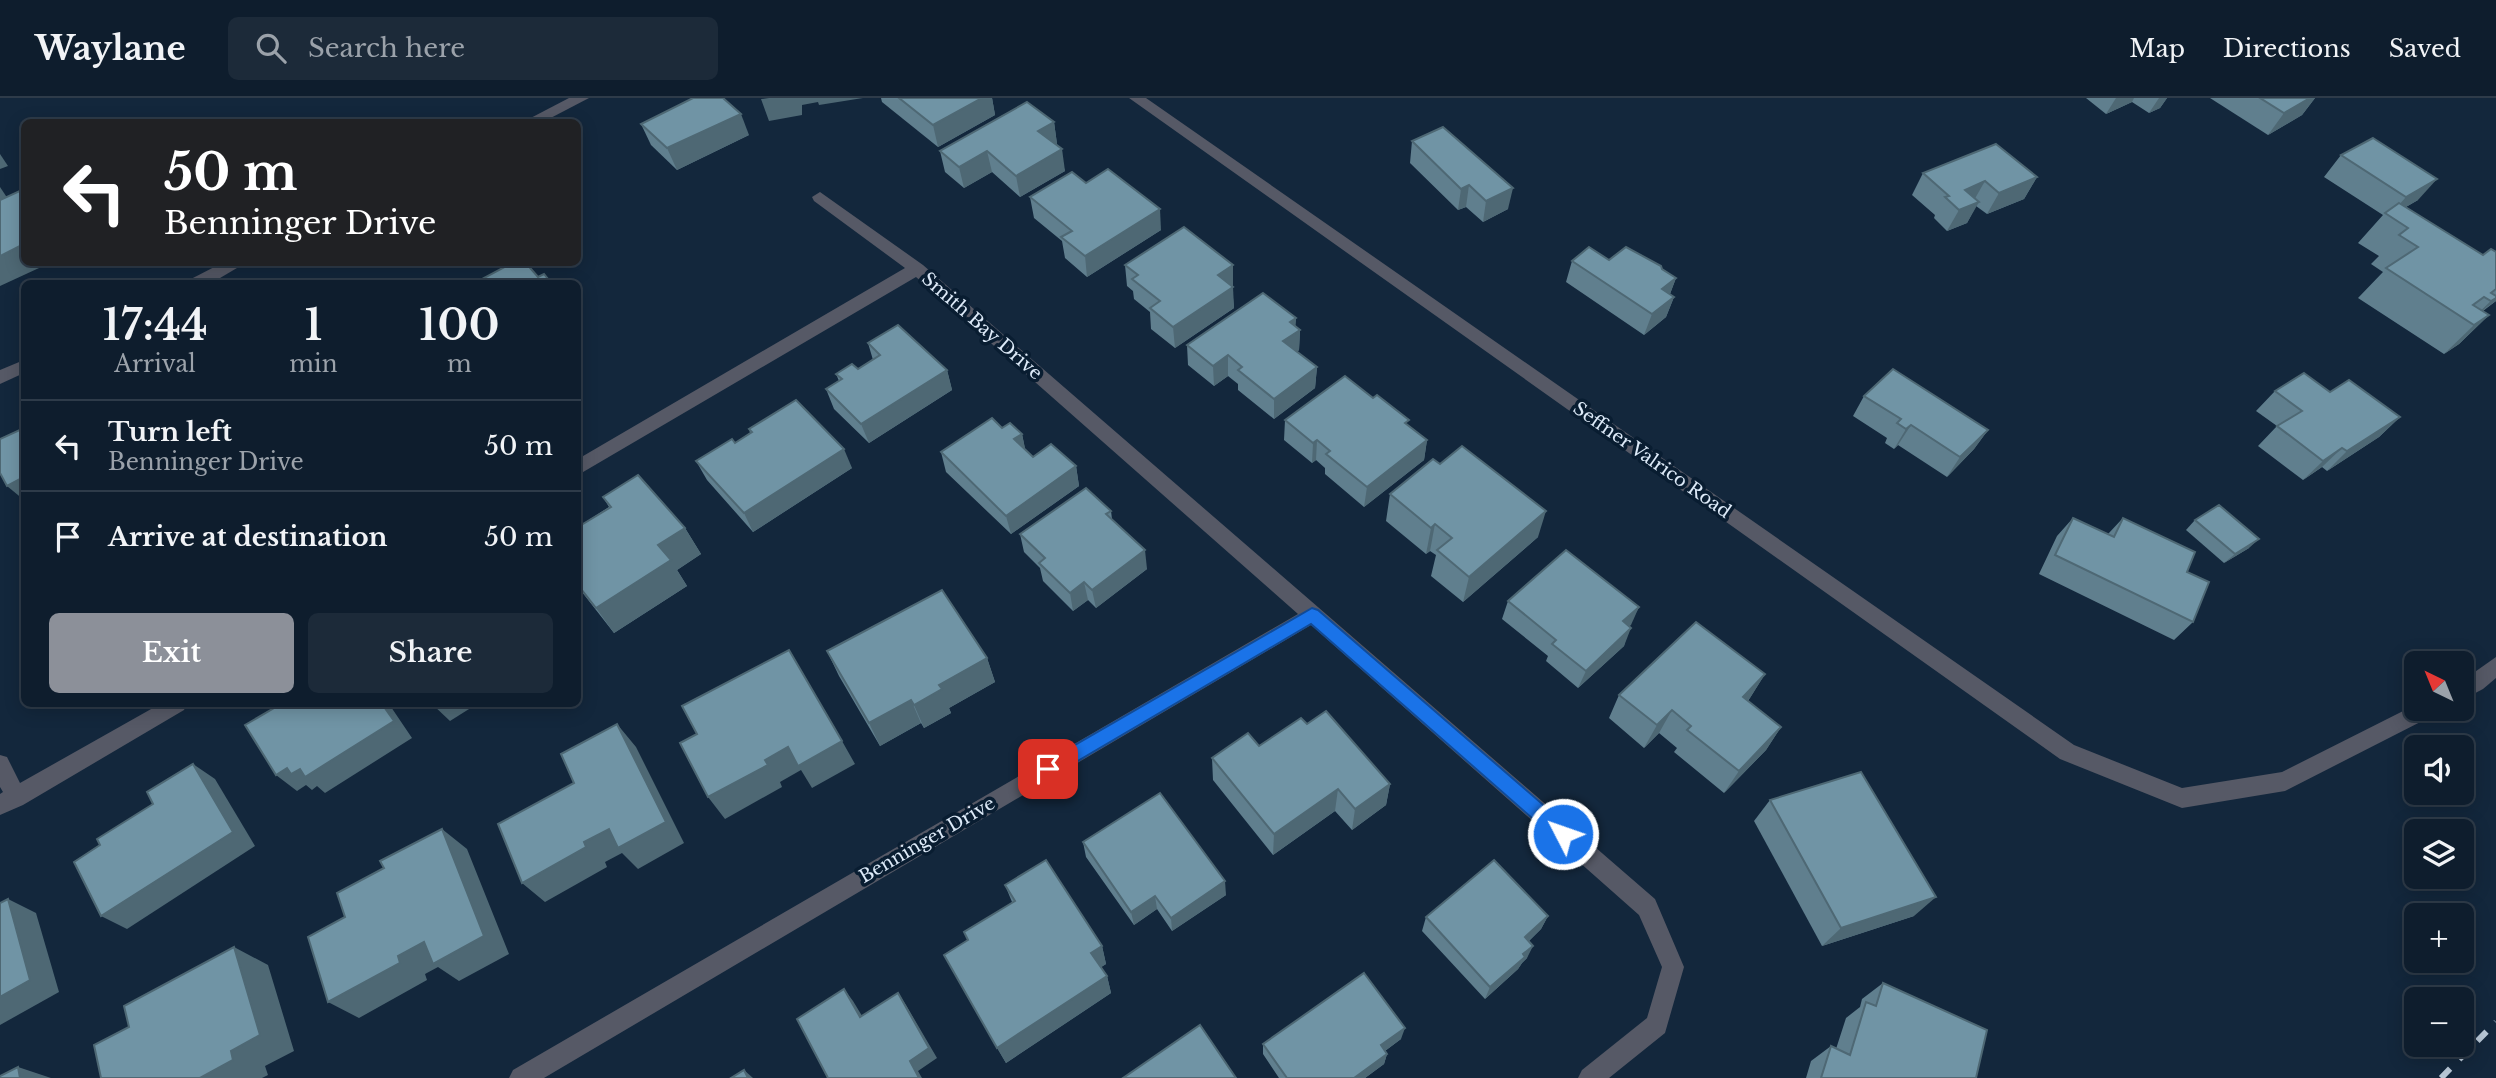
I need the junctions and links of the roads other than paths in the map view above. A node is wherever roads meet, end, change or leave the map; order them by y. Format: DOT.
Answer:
graph roads {
  1 [pos="582,98"];
  2 [pos="1136,98"];
  3 [pos="537,119"];
  4 [pos="820,197"];
  5 [pos="231,266"];
  6 [pos="917,269"];
  7 [pos="203,280"];
  8 [pos="21,367"];
  9 [pos="0,377"];
  10 [pos="581,466"];
  11 [pos="1312,615"];
  12 [pos="2496,666"];
  13 [pos="2474,684"];
  14 [pos="172,707"];
  15 [pos="2404,721"];
  16 [pos="0,764"];
  17 [pos="8,802"];
  18 [pos="521,1078"];
  19 [pos="1590,1078"];
  1 -- 3 [label="street"];
  2 -- 15 [label="street, Seffner Valrico Road"];
  4 -- 6 [label="street"];
  5 -- 7 [label="street"];
  6 -- 10 [label="street, Smith Bay Drive"];
  6 -- 11 [label="street, Smith Bay Drive"];
  8 -- 9 [label="street"];
  11 -- 18 [label="street, Benninger Drive"];
  11 -- 19 [label="street"];
  12 -- 13 [label="street"];
  14 -- 17 [label="street"];
  16 -- 17 [label="street"];
}
